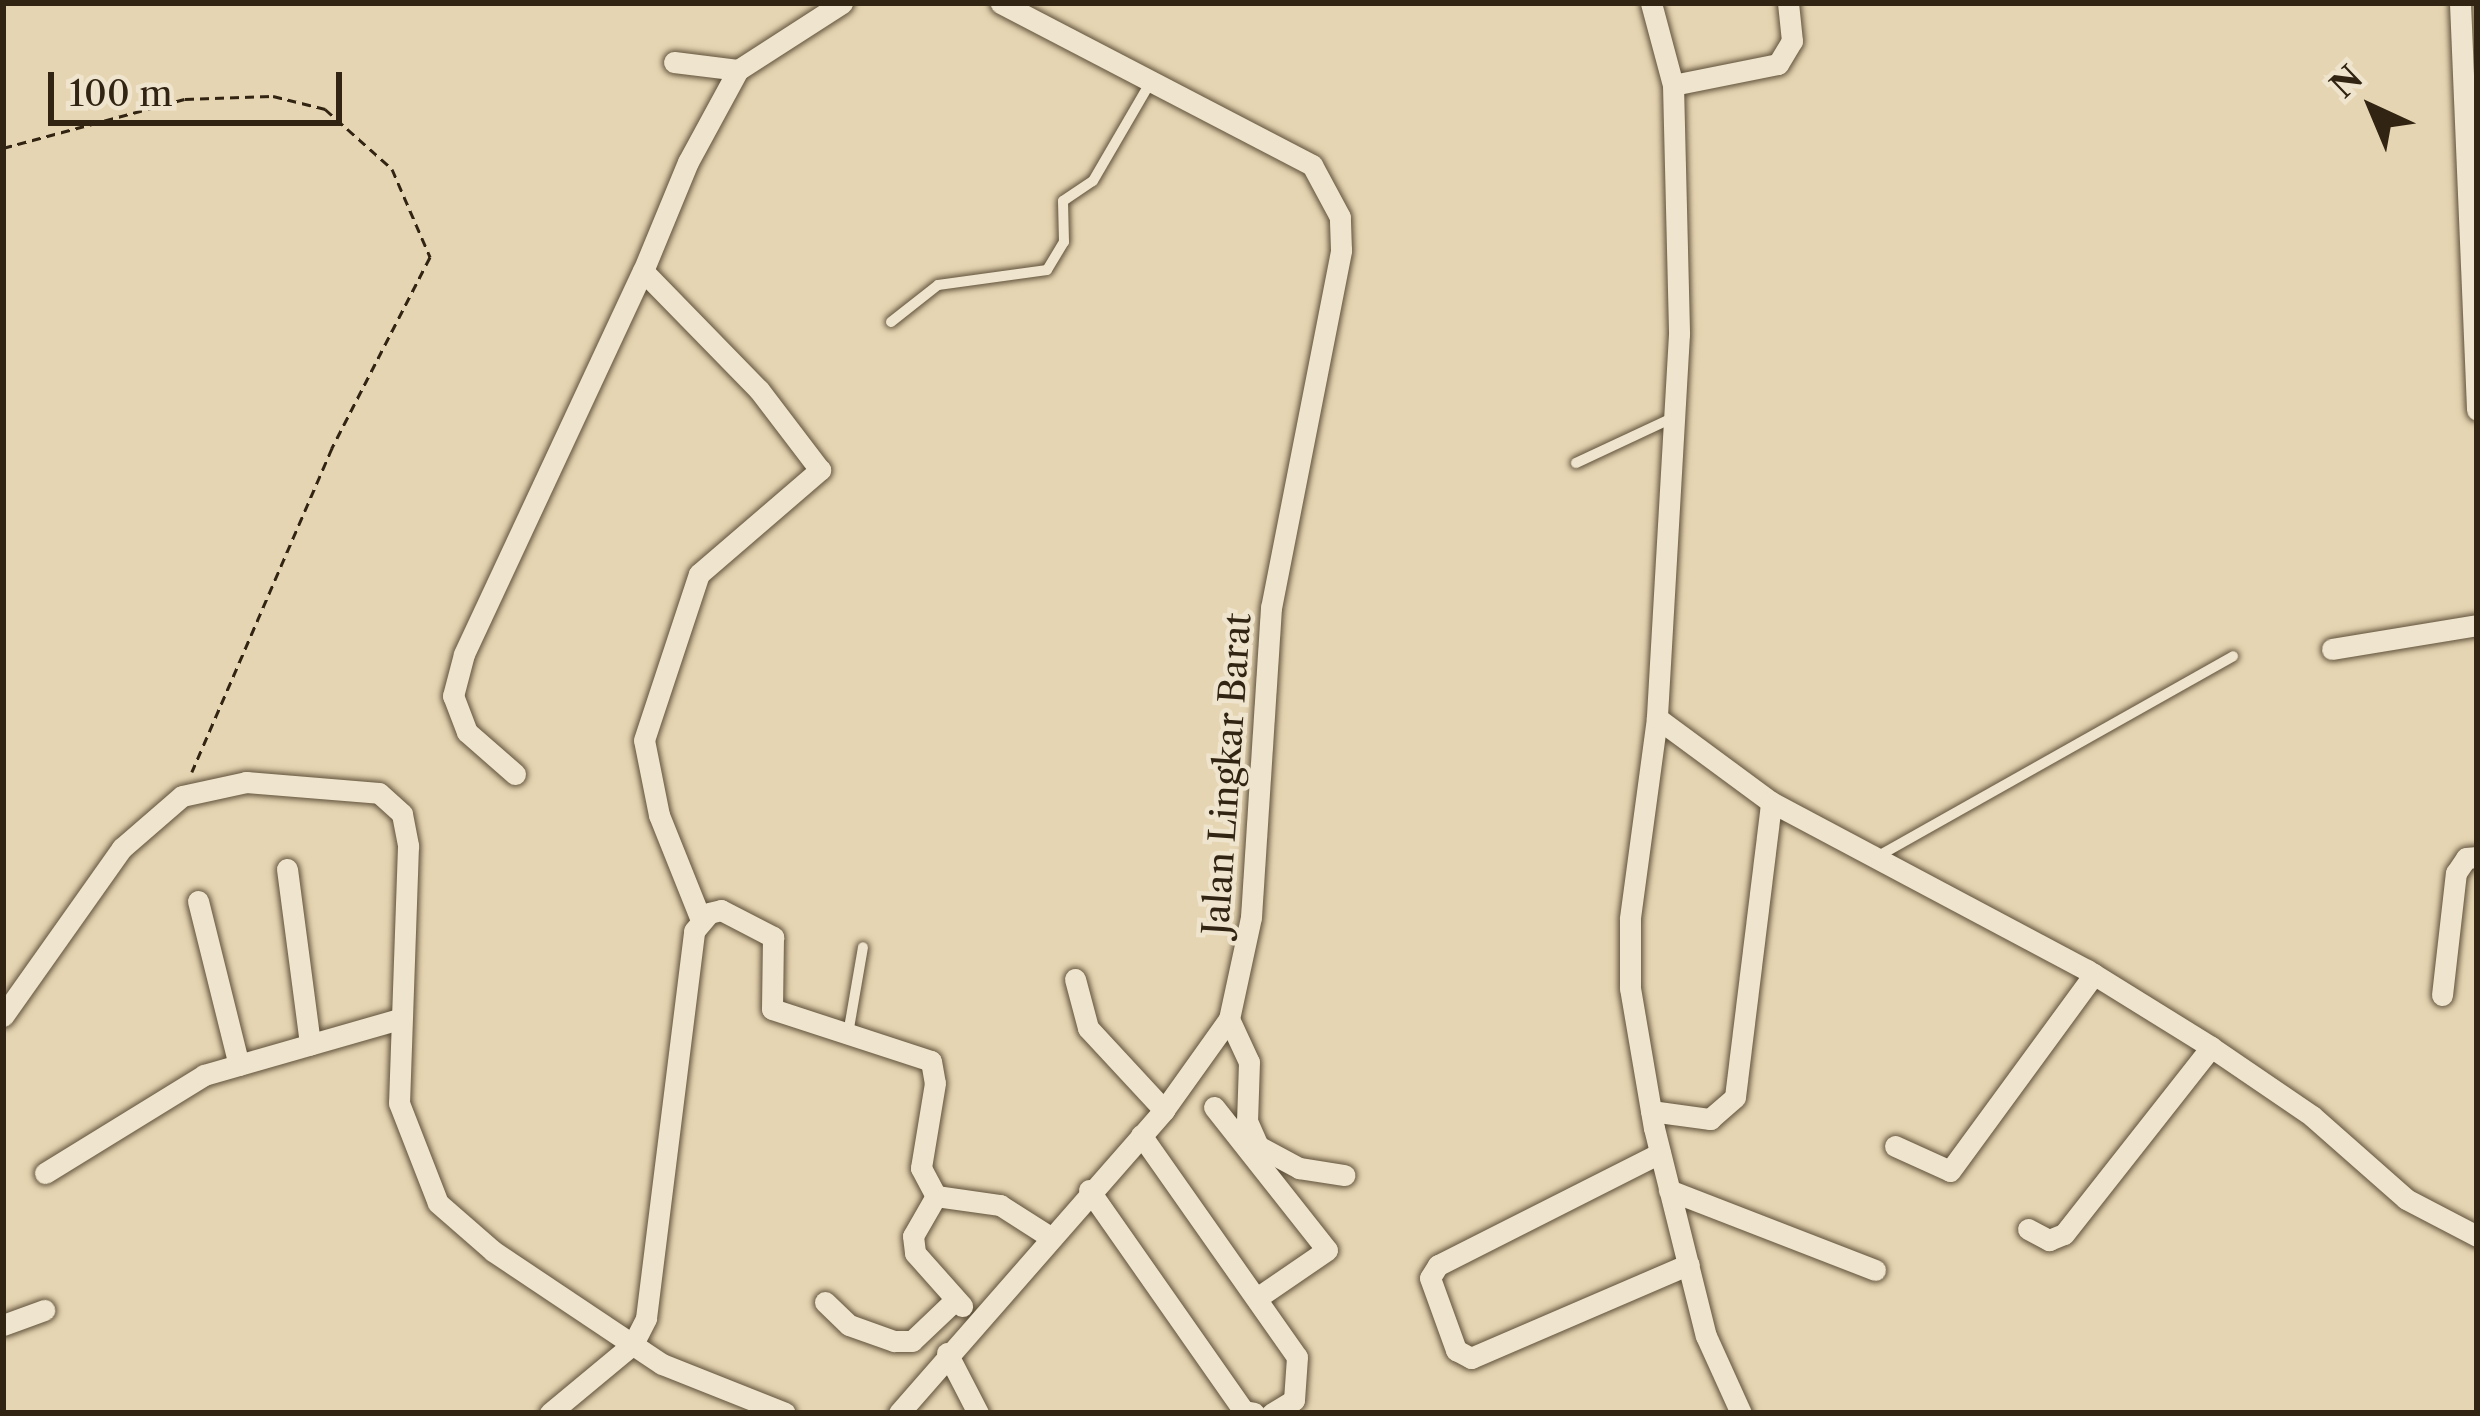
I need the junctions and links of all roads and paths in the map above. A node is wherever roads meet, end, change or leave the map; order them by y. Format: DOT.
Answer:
graph roads {
  1 [pos="842,3"];
  2 [pos="1001,3"];
  3 [pos="1652,3"];
  4 [pos="1788,3"];
  5 [pos="2460,3"];
  6 [pos="674,62"];
  7 [pos="738,70"];
  8 [pos="1150,83"];
  9 [pos="1673,85"];
  10 [pos="3,148"];
  11 [pos="644,271"];
  12 [pos="891,322"];
  13 [pos="2477,410"];
  14 [pos="1672,418"];
  15 [pos="1576,463"];
  16 [pos="2477,625"];
  17 [pos="2332,650"];
  18 [pos="2233,656"];
  19 [pos="1657,718"];
  20 [pos="515,774"];
  21 [pos="182,796"];
  22 [pos="1771,802"];
  23 [pos="2477,857"];
  24 [pos="1875,858"];
  25 [pos="287,869"];
  26 [pos="198,902"];
  27 [pos="701,920"];
  28 [pos="863,947"];
  29 [pos="2094,974"];
  30 [pos="1076,979"];
  31 [pos="2442,994"];
  32 [pos="3,1016"];
  33 [pos="399,1018"];
  34 [pos="1229,1019"];
  35 [pos="848,1037"];
  36 [pos="310,1044"];
  37 [pos="2211,1047"];
  38 [pos="238,1065"];
  39 [pos="1179,1090"];
  40 [pos="1214,1107"];
  41 [pos="1164,1110"];
  42 [pos="1651,1111"];
  43 [pos="1247,1121"];
  44 [pos="1141,1135"];
  45 [pos="1895,1146"];
  46 [pos="1660,1153"];
  47 [pos="44,1173"];
  48 [pos="1344,1175"];
  49 [pos="1089,1190"];
  50 [pos="1670,1190"];
  51 [pos="936,1196"];
  52 [pos="2028,1228"];
  53 [pos="1047,1235"];
  54 [pos="2477,1236"];
  55 [pos="1688,1264"];
  56 [pos="1875,1270"];
  57 [pos="1256,1298"];
  58 [pos="956,1300"];
  59 [pos="825,1302"];
  60 [pos="44,1310"];
  61 [pos="975,1319"];
  62 [pos="3,1325"];
  63 [pos="633,1343"];
  64 [pos="947,1353"];
  65 [pos="550,1413"];
  66 [pos="785,1413"];
  67 [pos="899,1413"];
  68 [pos="978,1413"];
  69 [pos="1254,1413"];
  70 [pos="1272,1413"];
  71 [pos="1741,1413"];
  1 -- 7 [label="street"];
  2 -- 8 [label="street, Jalan Lingkar Barat"];
  3 -- 9 [label="street"];
  4 -- 9 [label="street"];
  5 -- 13 [label="street"];
  6 -- 7 [label="street"];
  7 -- 11 [label="street"];
  8 -- 12 [label="lane"];
  8 -- 34 [label="street, Jalan Lingkar Barat"];
  9 -- 14 [label="street"];
  10 -- 21 [label="path"];
  11 -- 20 [label="street"];
  11 -- 27 [label="street"];
  14 -- 15 [label="lane"];
  14 -- 19 [label="street"];
  16 -- 17 [label="street"];
  18 -- 24 [label="lane"];
  19 -- 22 [label="street"];
  19 -- 42 [label="street"];
  21 -- 32 [label="street"];
  21 -- 33 [label="street"];
  22 -- 24 [label="street"];
  22 -- 42 [label="street"];
  23 -- 31 [label="street"];
  24 -- 29 [label="street"];
  25 -- 36 [label="street"];
  26 -- 38 [label="street"];
  27 -- 35 [label="street"];
  27 -- 63 [label="street"];
  28 -- 35 [label="lane"];
  29 -- 37 [label="street"];
  29 -- 45 [label="street"];
  30 -- 41 [label="street"];
  33 -- 36 [label="street"];
  33 -- 63 [label="street"];
  34 -- 39 [label="street, Jalan Lingkar Barat"];
  34 -- 43 [label="street"];
  35 -- 51 [label="street"];
  36 -- 38 [label="street"];
  37 -- 52 [label="street"];
  37 -- 54 [label="street"];
  38 -- 47 [label="street"];
  39 -- 40 [label="street"];
  39 -- 41 [label="street, Jalan Lingkar Barat"];
  40 -- 43 [label="street"];
  40 -- 57 [label="street"];
  41 -- 44 [label="street, Jalan Lingkar Barat"];
  42 -- 46 [label="street"];
  43 -- 48 [label="street"];
  44 -- 49 [label="street, Jalan Lingkar Barat"];
  44 -- 57 [label="street"];
  46 -- 50 [label="street"];
  46 -- 55 [label="street"];
  49 -- 53 [label="street, Jalan Lingkar Barat"];
  49 -- 69 [label="street"];
  50 -- 55 [label="street"];
  50 -- 56 [label="street"];
  51 -- 53 [label="street"];
  51 -- 58 [label="street"];
  53 -- 61 [label="street, Jalan Lingkar Barat"];
  55 -- 71 [label="street"];
  57 -- 70 [label="street"];
  58 -- 59 [label="street"];
  58 -- 61 [label="street"];
  60 -- 62 [label="street"];
  61 -- 64 [label="street, Jalan Lingkar Barat"];
  63 -- 65 [label="street"];
  63 -- 66 [label="street"];
  64 -- 67 [label="street, Jalan Lingkar Barat"];
  64 -- 68 [label="street"];
}
